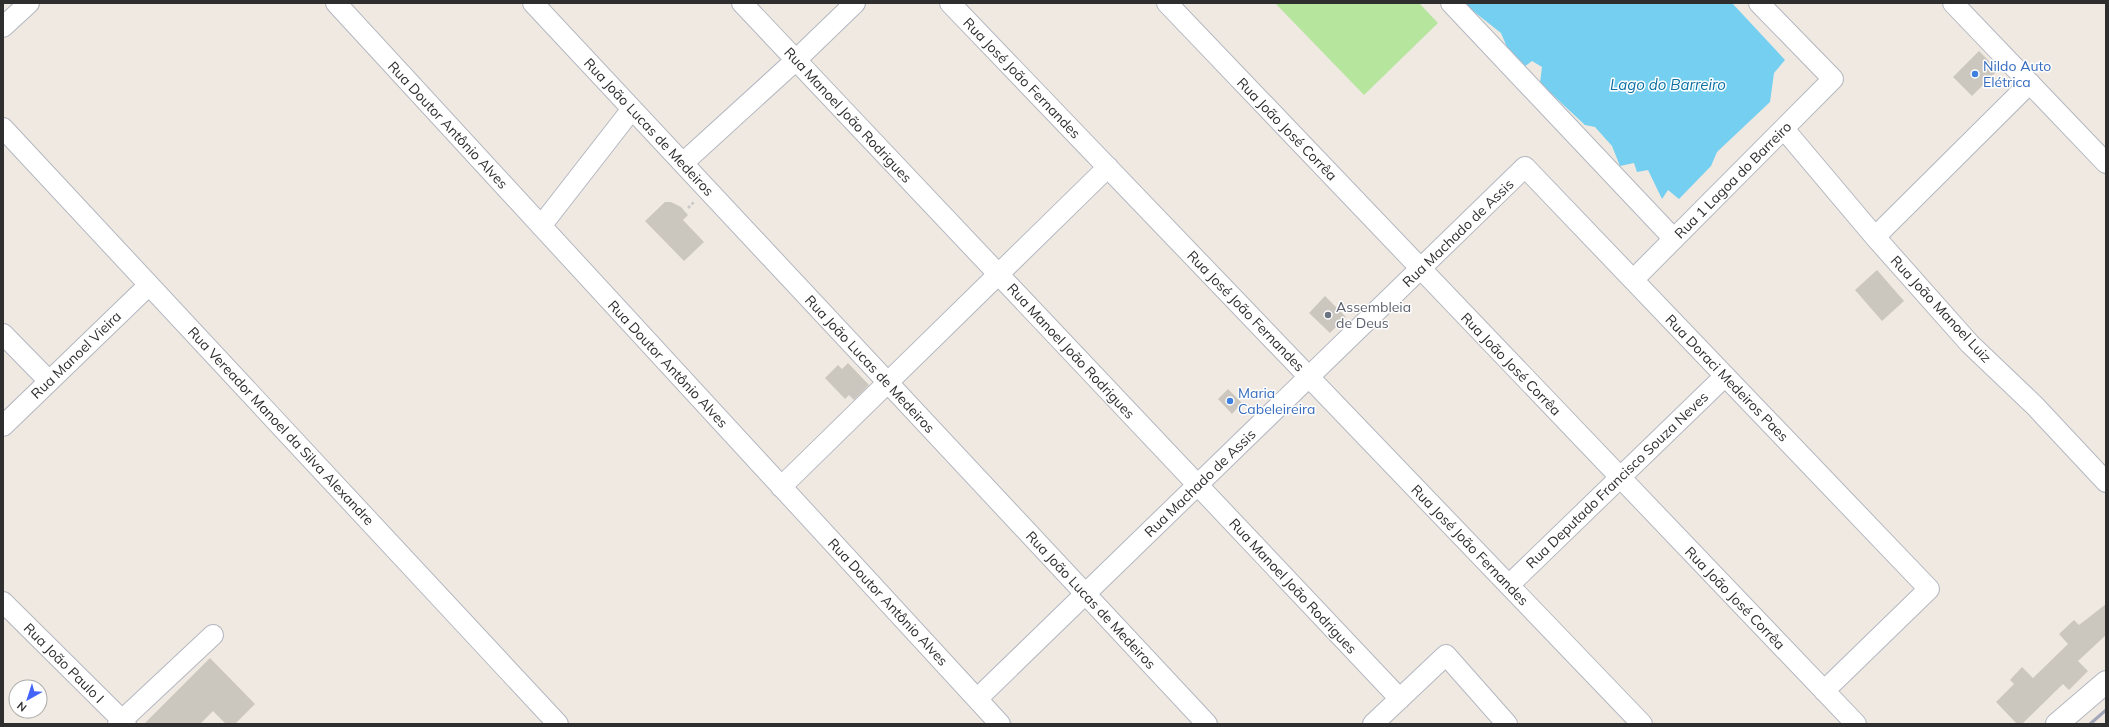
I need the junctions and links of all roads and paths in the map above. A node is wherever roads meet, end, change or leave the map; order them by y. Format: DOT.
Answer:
graph roads {
  1 [pos="29,3"];
  2 [pos="336,3"];
  3 [pos="533,3"];
  4 [pos="742,3"];
  5 [pos="855,3"];
  6 [pos="950,3"];
  7 [pos="1167,3"];
  8 [pos="1451,3"];
  9 [pos="1759,3"];
  10 [pos="1953,3"];
  11 [pos="3,27"];
  12 [pos="796,60"];
  13 [pos="2030,83"];
  14 [pos="632,109"];
  15 [pos="3,128"];
  16 [pos="1784,129"];
  17 [pos="683,163"];
  18 [pos="2106,163"];
  19 [pos="1108,167"];
  20 [pos="1525,167"];
  21 [pos="541,226"];
  22 [pos="1874,237"];
  23 [pos="1674,239"];
  24 [pos="1421,269"];
  25 [pos="999,275"];
  26 [pos="1634,280"];
  27 [pos="149,285"];
  28 [pos="3,334"];
  29 [pos="1725,376"];
  30 [pos="1309,377"];
  31 [pos="49,381"];
  32 [pos="888,383"];
  33 [pos="3,426"];
  34 [pos="1620,477"];
  35 [pos="2106,482"];
  36 [pos="1198,485"];
  37 [pos="782,487"];
  38 [pos="1509,585"];
  39 [pos="1086,594"];
  40 [pos="3,602"];
  41 [pos="213,636"];
  42 [pos="2106,682"];
  43 [pos="1824,690"];
  44 [pos="977,699"];
  45 [pos="1400,699"];
  46 [pos="122,723"];
  47 [pos="558,724"];
  48 [pos="1000,724"];
  49 [pos="1207,724"];
  50 [pos="1373,724"];
  51 [pos="1507,724"];
  52 [pos="1642,724"];
  53 [pos="1856,724"];
  54 [pos="2057,724"];
  1 -- 11 [label="street"];
  2 -- 21 [label="street, Rua Doutor Antônio Alves"];
  3 -- 14 [label="street, Rua João Lucas de Medeiros"];
  4 -- 12 [label="street, Rua Manoel João Rodrigues"];
  5 -- 12 [label="street"];
  6 -- 19 [label="street, Rua José João Fernandes"];
  7 -- 24 [label="street, Rua João José Corrêa"];
  8 -- 23 [label="street"];
  9 -- 16 [label="street, Rua 1 Lagoa do Barreiro"];
  10 -- 13 [label="street"];
  12 -- 17 [label="street"];
  12 -- 25 [label="street, Rua Manoel João Rodrigues"];
  13 -- 18 [label="street"];
  13 -- 22 [label="street"];
  14 -- 17 [label="street, Rua João Lucas de Medeiros"];
  14 -- 21 [label="street"];
  15 -- 27 [label="street, Rua Vereador Manoel da Silva Alexandre"];
  16 -- 22 [label="street, Rua João Manoel Luiz"];
  16 -- 23 [label="street, Rua 1 Lagoa do Barreiro"];
  17 -- 32 [label="street, Rua João Lucas de Medeiros"];
  19 -- 25 [label="street"];
  19 -- 30 [label="street, Rua José João Fernandes"];
  20 -- 24 [label="street, Rua Machado de Assis"];
  20 -- 26 [label="street, Rua Doraci Medeiros Paes"];
  21 -- 37 [label="street, Rua Doutor Antônio Alves"];
  22 -- 35 [label="street, Rua João Manoel Luiz"];
  23 -- 26 [label="street, Rua 1 Lagoa do Barreiro"];
  24 -- 30 [label="street, Rua Machado de Assis"];
  24 -- 34 [label="street, Rua João José Corrêa"];
  25 -- 32 [label="street"];
  25 -- 36 [label="street, Rua Manoel João Rodrigues"];
  26 -- 29 [label="street, Rua Doraci Medeiros Paes"];
  27 -- 31 [label="street, Rua Manoel Vieira"];
  27 -- 47 [label="street, Rua Vereador Manoel da Silva Alexandre"];
  28 -- 31 [label="street"];
  29 -- 34 [label="street, Rua Deputado Francisco Souza Neves"];
  29 -- 43 [label="street, Rua Doraci Medeiros Paes"];
  30 -- 36 [label="street, Rua Machado de Assis"];
  30 -- 38 [label="street, Rua José João Fernandes"];
  31 -- 33 [label="street, Rua Manoel Vieira"];
  32 -- 37 [label="street"];
  32 -- 39 [label="street, Rua João Lucas de Medeiros"];
  34 -- 38 [label="street, Rua Deputado Francisco Souza Neves"];
  34 -- 43 [label="street, Rua João José Corrêa"];
  36 -- 39 [label="street, Rua Machado de Assis"];
  36 -- 45 [label="street, Rua Manoel João Rodrigues"];
  37 -- 44 [label="street, Rua Doutor Antônio Alves"];
  38 -- 52 [label="street, Rua José João Fernandes"];
  39 -- 44 [label="street, Rua Machado de Assis"];
  39 -- 49 [label="street, Rua João Lucas de Medeiros"];
  40 -- 46 [label="street, Rua João Paulo I"];
  41 -- 46 [label="street"];
  42 -- 54 [label="main road"];
  43 -- 53 [label="street, Rua João José Corrêa"];
  44 -- 48 [label="street, Rua Doutor Antônio Alves"];
  45 -- 50 [label="street"];
  45 -- 51 [label="street"];
}
